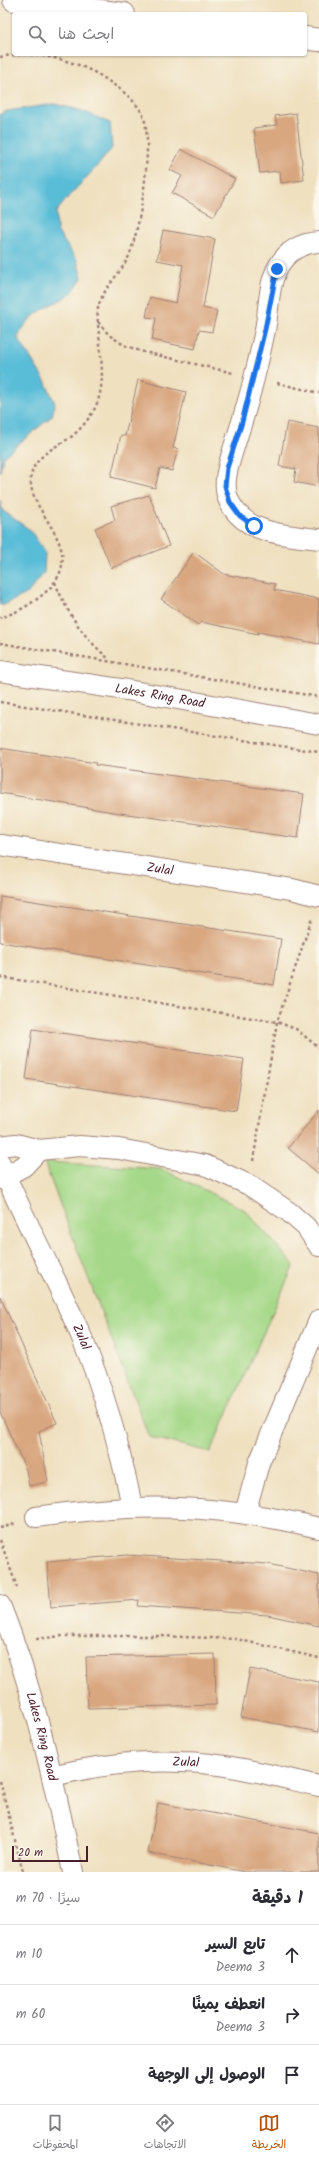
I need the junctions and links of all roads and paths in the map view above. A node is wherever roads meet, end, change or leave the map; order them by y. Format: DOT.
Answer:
graph roads {
  1 [pos="14,0"];
  2 [pos="108,12"];
  3 [pos="307,38"];
  4 [pos="319,40"];
  5 [pos="13,56"];
  6 [pos="38,56"];
  7 [pos="0,57"];
  8 [pos="319,242"];
  9 [pos="98,322"];
  10 [pos="254,378"];
  11 [pos="319,393"];
  12 [pos="319,539"];
  13 [pos="56,582"];
  14 [pos="0,618"];
  15 [pos="0,642"];
  16 [pos="110,660"];
  17 [pos="0,671"];
  18 [pos="319,696"];
  19 [pos="0,702"];
  20 [pos="319,724"];
  21 [pos="319,752"];
  22 [pos="0,845"];
  23 [pos="316,905"];
  24 [pos="0,977"];
  25 [pos="277,1022"];
  26 [pos="319,1048"];
  27 [pos="0,1146"];
  28 [pos="39,1150"];
  29 [pos="2,1173"];
  30 [pos="249,1185"];
  31 [pos="319,1246"];
  32 [pos="319,1320"];
  33 [pos="132,1506"];
  34 [pos="245,1513"];
  35 [pos="36,1517"];
  36 [pos="319,1528"];
  37 [pos="0,1604"];
  38 [pos="34,1644"];
  39 [pos="319,1658"];
  40 [pos="52,1776"];
  41 [pos="0,1781"];
  42 [pos="319,1786"];
  43 [pos="24,1872"];
  44 [pos="73,1872"];
  1 -- 2 [label="main road"];
  3 -- 4 [label="main road"];
  5 -- 7 [label="path"];
  6 -- 9 [label="path"];
  8 -- 10 [label="street"];
  9 -- 10 [label="path"];
  9 -- 13 [label="path"];
  10 -- 11 [label="path"];
  10 -- 12 [label="street"];
  13 -- 14 [label="path"];
  13 -- 16 [label="path"];
  15 -- 16 [label="path"];
  16 -- 18 [label="path"];
  17 -- 20 [label="street, Lakes Ring Road"];
  19 -- 21 [label="path"];
  22 -- 23 [label="street, Zulal"];
  23 -- 25 [label="path"];
  24 -- 25 [label="path"];
  25 -- 26 [label="path"];
  25 -- 30 [label="path"];
  27 -- 28 [label="street"];
  28 -- 29 [label="street, Zulal"];
  28 -- 30 [label="street"];
  29 -- 33 [label="street, Zulal"];
  30 -- 31 [label="street"];
  32 -- 34 [label="street"];
  33 -- 34 [label="street"];
  33 -- 35 [label="street"];
  34 -- 36 [label="street"];
  37 -- 40 [label="street, Lakes Ring Road"];
  38 -- 39 [label="path"];
  40 -- 42 [label="street, Zulal"];
  40 -- 44 [label="street, Lakes Ring Road"];
  41 -- 43 [label="path"];
}
